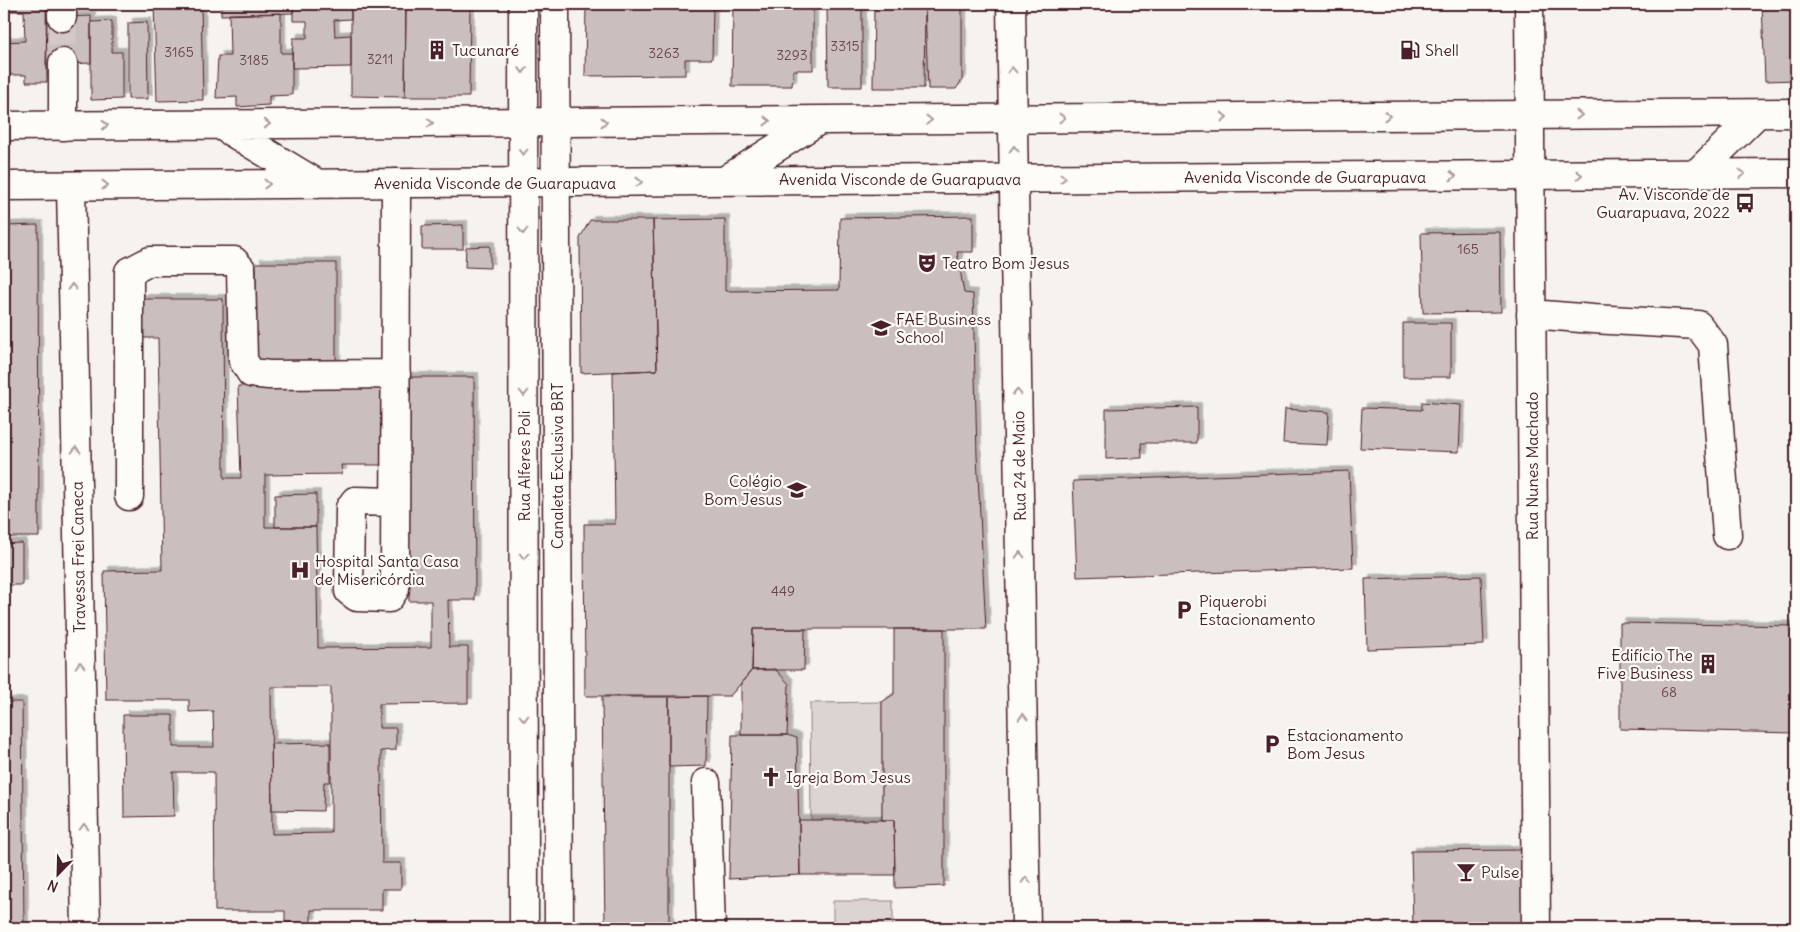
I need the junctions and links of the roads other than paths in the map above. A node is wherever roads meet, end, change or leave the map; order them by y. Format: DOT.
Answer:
graph roads {
  1 [pos="523,4"];
  2 [pos="555,4"];
  3 [pos="1011,4"];
  4 [pos="1529,4"];
  5 [pos="63,63"];
  6 [pos="1796,113"];
  7 [pos="1757,114"];
  8 [pos="1530,115"];
  9 [pos="1013,119"];
  10 [pos="818,121"];
  11 [pos="523,122"];
  12 [pos="555,122"];
  13 [pos="220,124"];
  14 [pos="4,126"];
  15 [pos="62,126"];
  16 [pos="1796,173"];
  17 [pos="1696,174"];
  18 [pos="1530,175"];
  19 [pos="1014,179"];
  20 [pos="724,181"];
  21 [pos="523,182"];
  22 [pos="556,182"];
  23 [pos="396,183"];
  24 [pos="318,184"];
  25 [pos="4,186"];
  26 [pos="70,186"];
  27 [pos="1531,314"];
  28 [pos="396,374"];
  29 [pos="129,496"];
  30 [pos="395,502"];
  31 [pos="1727,535"];
  32 [pos="706,783"];
  33 [pos="86,928"];
  34 [pos="524,928"];
  35 [pos="559,928"];
  36 [pos="711,928"];
  37 [pos="1026,928"];
  38 [pos="1536,928"];
  1 -- 11 [label="main road, Rua Alferes Poli, one-way"];
  2 -- 12 [label="main road, Canaleta Exclusiva BRT"];
  9 -- 3 [label="main road, Rua 24 de Maio, one-way"];
  4 -- 8 [label="main road, Rua Nunes Machado"];
  5 -- 15 [label="main road"];
  6 -- 7 [label="main road"];
  8 -- 7 [label="main road, one-way"];
  7 -- 17 [label="main road"];
  9 -- 8 [label="main road, one-way"];
  8 -- 18 [label="main road, Rua Nunes Machado"];
  10 -- 9 [label="main road, one-way"];
  19 -- 9 [label="main road, Rua 24 de Maio, one-way"];
  12 -- 10 [label="main road, one-way"];
  10 -- 20 [label="main road"];
  11 -- 12 [label="main road"];
  13 -- 11 [label="main road, one-way"];
  11 -- 21 [label="main road, Rua Alferes Poli, one-way"];
  12 -- 22 [label="main road, Canaleta Exclusiva BRT"];
  15 -- 13 [label="main road, one-way"];
  13 -- 24 [label="main road"];
  14 -- 15 [label="main road"];
  17 -- 16 [label="main road, Avenida Visconde de Guarapuava, one-way"];
  18 -- 17 [label="main road, Avenida Visconde de Guarapuava, one-way"];
  19 -- 18 [label="main road, Avenida Visconde de Guarapuava, one-way"];
  18 -- 27 [label="main road, Rua Nunes Machado"];
  19 -- 20 [label="main road, Avenida Visconde de Guarapuava"];
  37 -- 19 [label="main road, Rua 24 de Maio, one-way"];
  22 -- 20 [label="main road, Avenida Visconde de Guarapuava, one-way"];
  21 -- 22 [label="main road, Avenida Visconde de Guarapuava"];
  21 -- 23 [label="main road, Avenida Visconde de Guarapuava"];
  21 -- 34 [label="main road, Rua Alferes Poli, one-way"];
  22 -- 35 [label="main road, Canaleta Exclusiva BRT"];
  23 -- 24 [label="main road, Avenida Visconde de Guarapuava"];
  23 -- 28 [label="main road"];
  26 -- 24 [label="main road, Avenida Visconde de Guarapuava, one-way"];
  25 -- 26 [label="main road, Avenida Visconde de Guarapuava"];
  33 -- 26 [label="main road, Travessa Frei Caneca, one-way"];
  27 -- 31 [label="main road"];
  27 -- 38 [label="main road, Rua Nunes Machado"];
  28 -- 29 [label="main road"];
  28 -- 30 [label="main road"];
  32 -- 36 [label="main road"];
}
